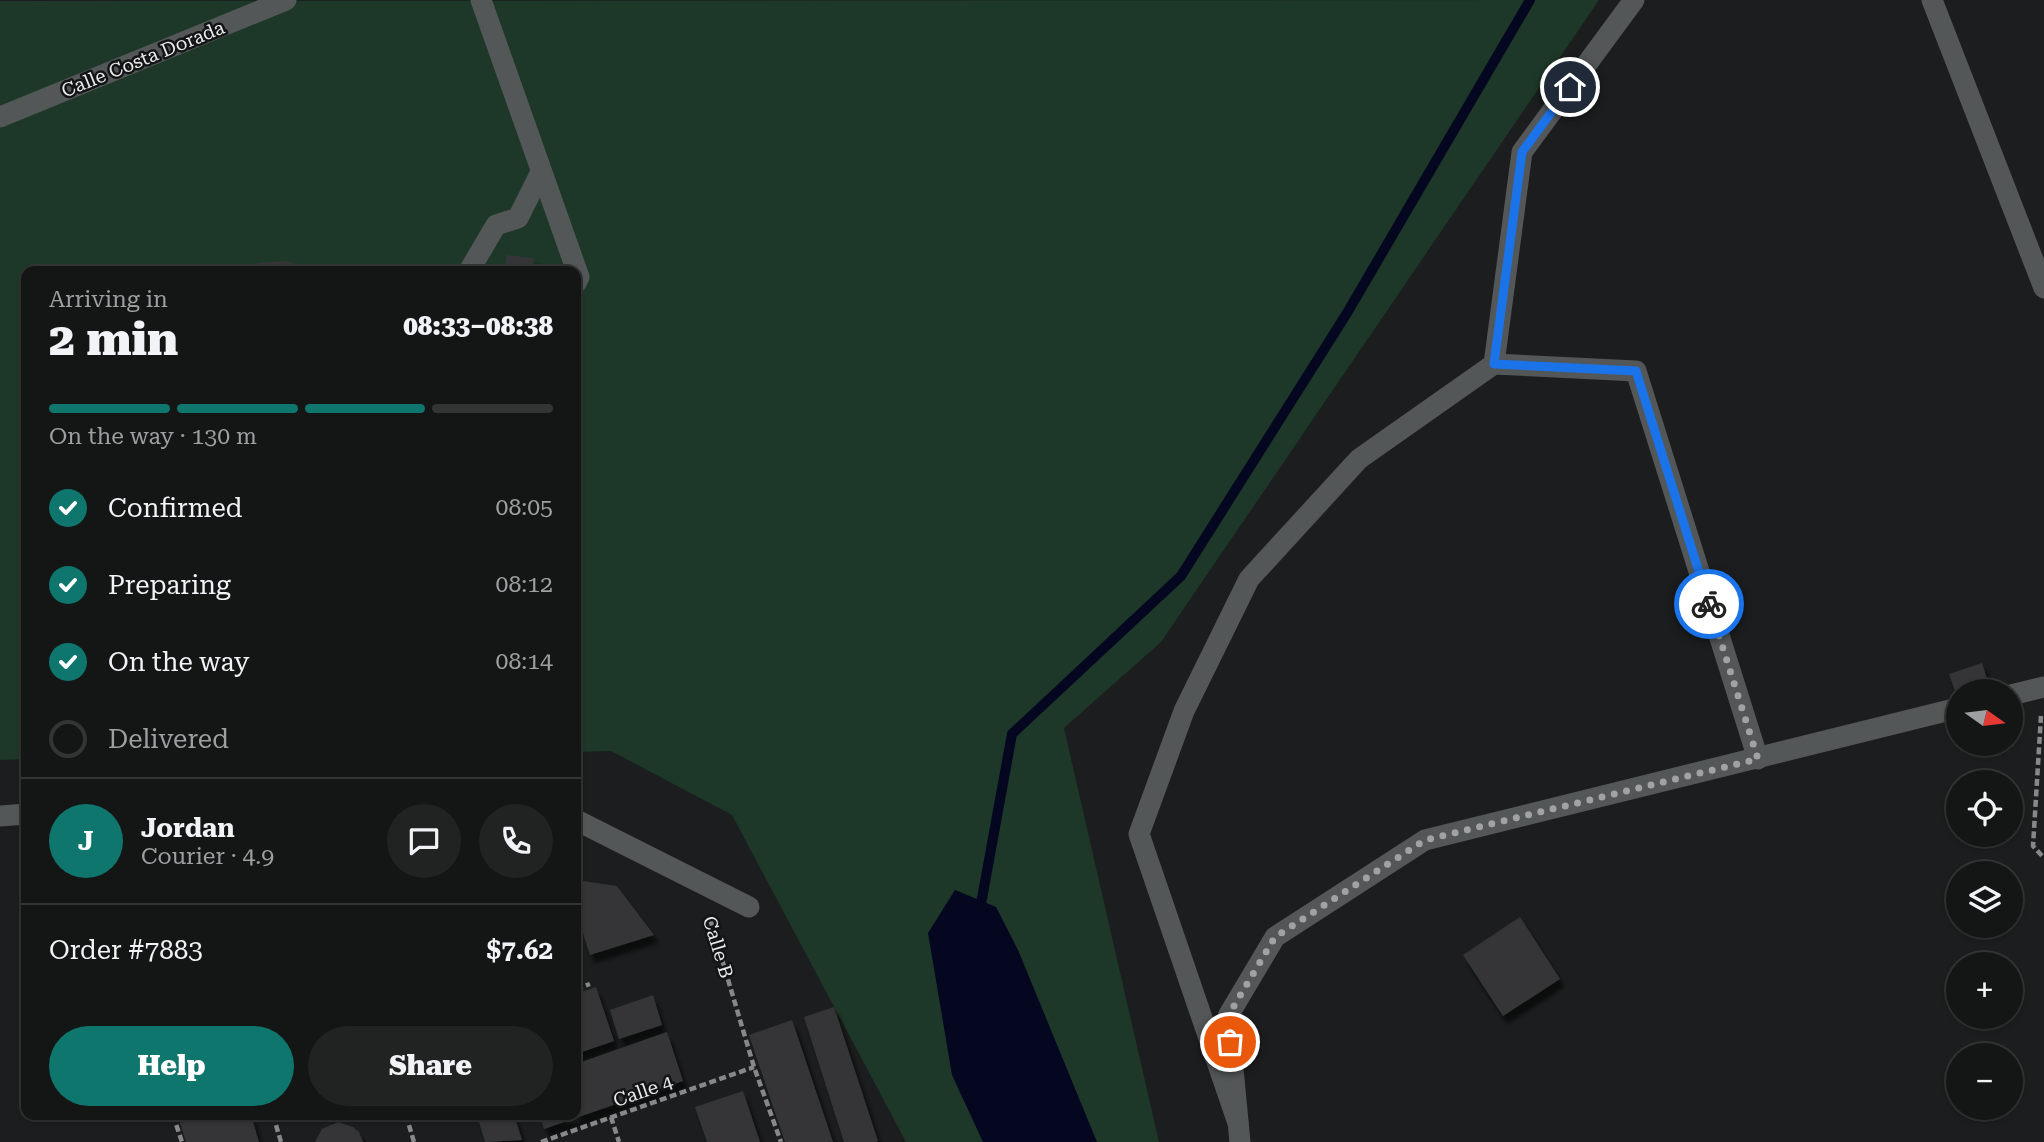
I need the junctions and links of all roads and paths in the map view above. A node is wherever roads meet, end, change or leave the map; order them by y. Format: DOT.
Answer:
graph roads {
  1 [pos="286,0"];
  2 [pos="481,0"];
  3 [pos="1634,0"];
  4 [pos="1933,0"];
  5 [pos="0,117"];
  6 [pos="541,172"];
  7 [pos="472,266"];
  8 [pos="575,266"];
  9 [pos="2044,288"];
  10 [pos="1494,364"];
  11 [pos="2043,687"];
  12 [pos="2023,692"];
  13 [pos="1946,711"];
  14 [pos="1758,759"];
  15 [pos="21,814"];
  16 [pos="0,816"];
  17 [pos="581,823"];
  18 [pos="2044,858"];
  19 [pos="699,882"];
  20 [pos="749,907"];
  21 [pos="590,984"];
  22 [pos="581,987"];
  23 [pos="754,1067"];
  24 [pos="611,1117"];
  25 [pos="175,1120"];
  26 [pos="274,1120"];
  27 [pos="407,1120"];
  28 [pos="1239,1133"];
  29 [pos="182,1142"];
  30 [pos="281,1142"];
  31 [pos="414,1142"];
  32 [pos="541,1142"];
  33 [pos="619,1142"];
  34 [pos="781,1142"];
  1 -- 5 [label="street, Calle Costa Dorada"];
  2 -- 6 [label="street"];
  3 -- 10 [label="street"];
  4 -- 9 [label="street"];
  6 -- 7 [label="street"];
  6 -- 8 [label="street"];
  10 -- 14 [label="street"];
  10 -- 28 [label="street"];
  11 -- 12 [label="street"];
  11 -- 18 [label="path"];
  13 -- 14 [label="street"];
  14 -- 28 [label="street"];
  15 -- 16 [label="street"];
  17 -- 19 [label="street"];
  19 -- 20 [label="street"];
  19 -- 23 [label="path, Calle B"];
  21 -- 22 [label="path"];
  23 -- 24 [label="path, Calle 4"];
  23 -- 34 [label="path, Calle B"];
  24 -- 32 [label="path, Calle 4"];
  24 -- 33 [label="path"];
  25 -- 29 [label="path"];
  26 -- 30 [label="path"];
  27 -- 31 [label="path"];
}
